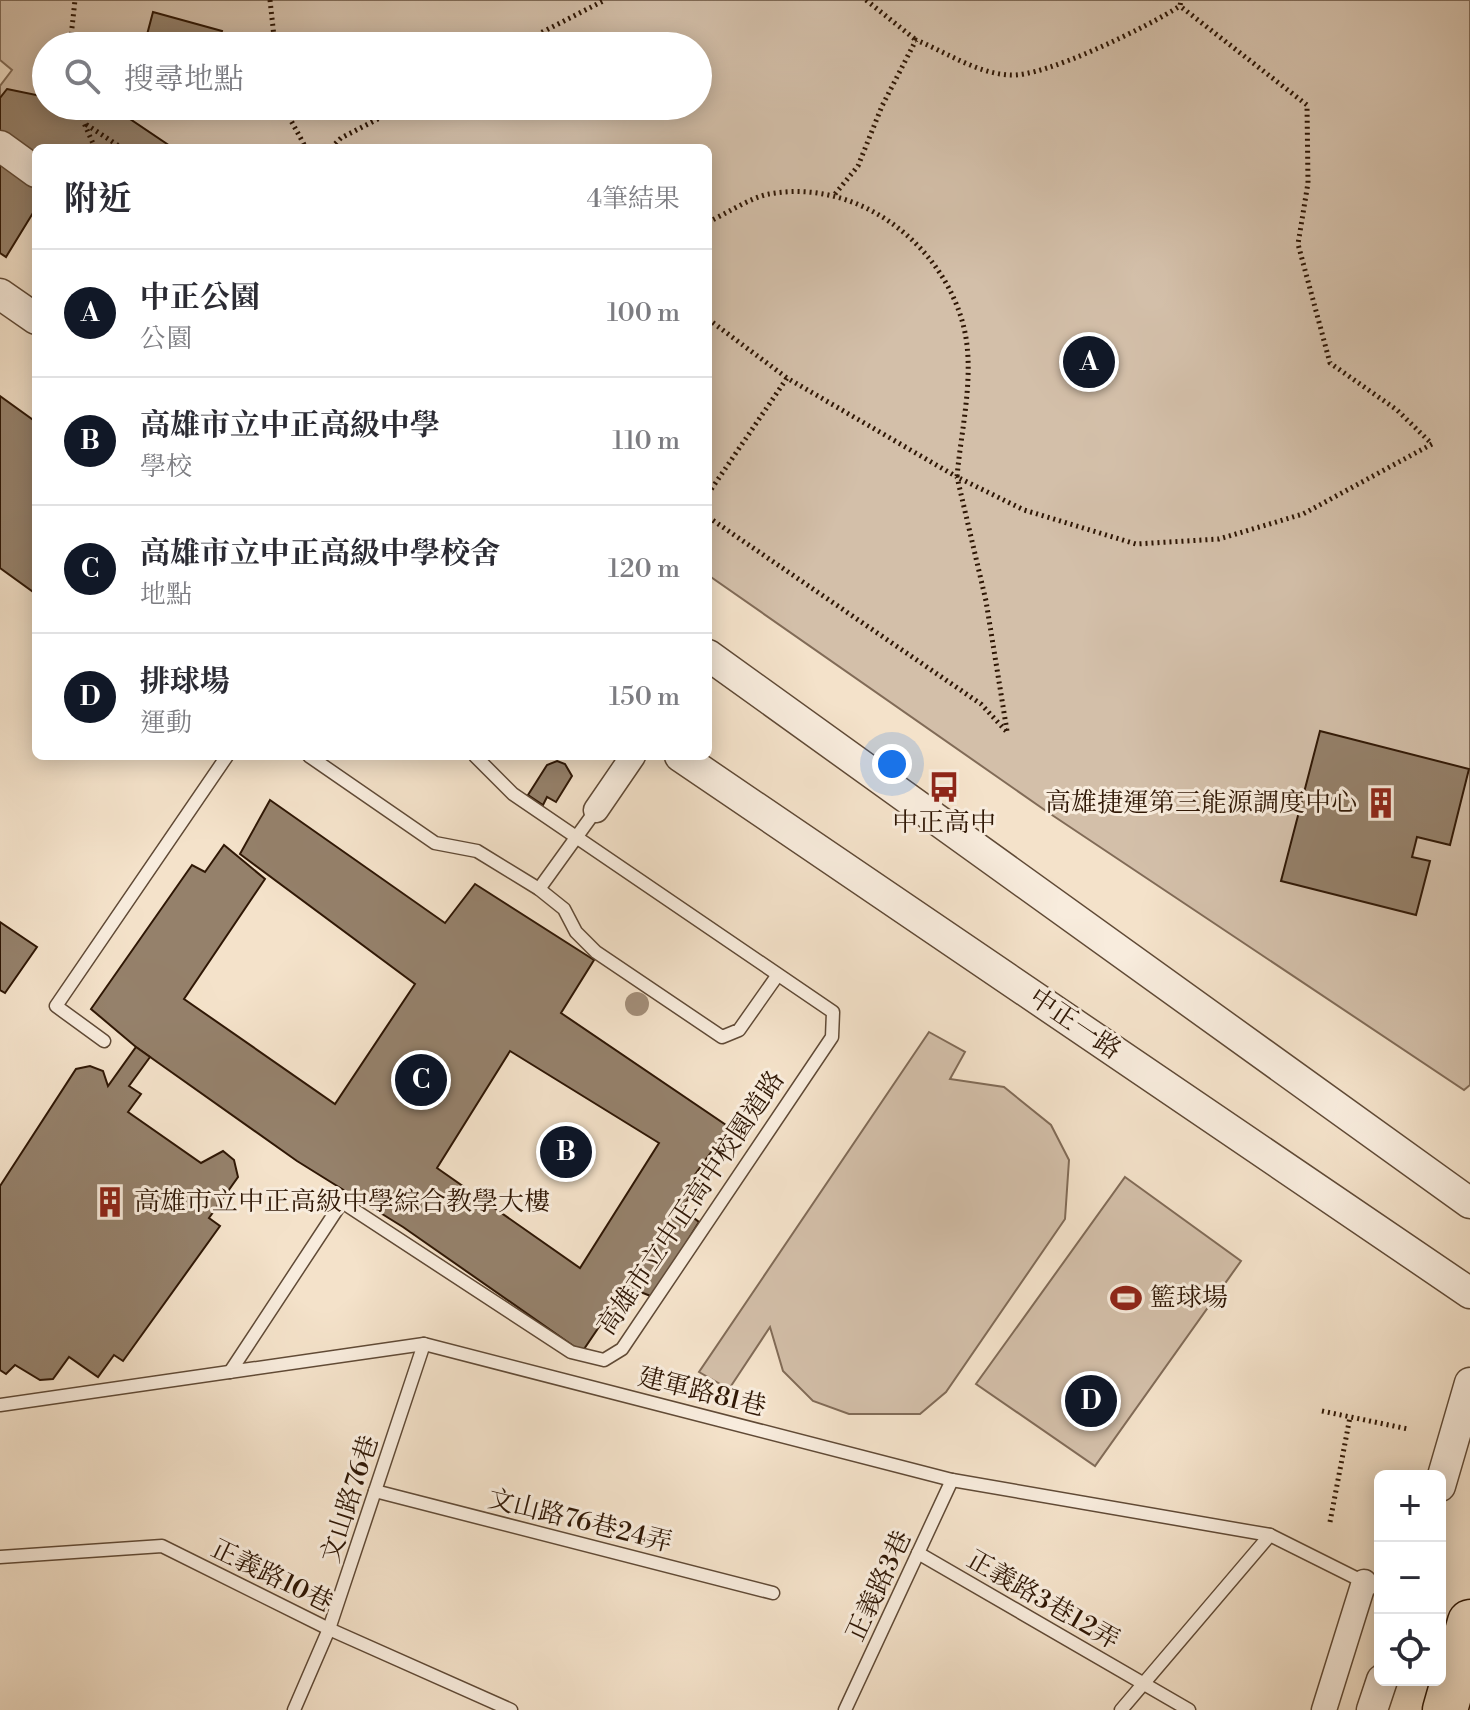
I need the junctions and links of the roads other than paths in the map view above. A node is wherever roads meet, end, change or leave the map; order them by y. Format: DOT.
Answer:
graph roads {
  1 [pos="0,146"];
  2 [pos="32,169"];
  3 [pos="0,294"];
  4 [pos="32,316"];
  5 [pos="712,658"];
  6 [pos="224,760"];
  7 [pos="315,760"];
  8 [pos="479,760"];
  9 [pos="630,760"];
  10 [pos="686,760"];
  11 [pos="596,810"];
  12 [pos="577,835"];
  13 [pos="539,889"];
  14 [pos="777,976"];
  15 [pos="104,1041"];
  16 [pos="1470,1203"];
  17 [pos="1470,1293"];
  18 [pos="424,1344"];
  19 [pos="230,1372"];
  20 [pos="1470,1383"];
  21 [pos="0,1405"];
  22 [pos="1445,1470"];
  23 [pos="952,1480"];
  24 [pos="375,1491"];
  25 [pos="1270,1535"];
  26 [pos="918,1553"];
  27 [pos="0,1557"];
  28 [pos="1372,1586"];
  29 [pos="773,1593"];
  30 [pos="1470,1622"];
  31 [pos="329,1629"];
  32 [pos="1145,1685"];
  33 [pos="1380,1686"];
  34 [pos="294,1710"];
  35 [pos="511,1710"];
  36 [pos="845,1710"];
  37 [pos="1121,1710"];
  38 [pos="1189,1710"];
  39 [pos="1324,1710"];
  40 [pos="1372,1710"];
  41 [pos="1445,1710"];
  1 -- 2 [label="street"];
  3 -- 4 [label="street"];
  5 -- 16 [label="street"];
  6 -- 15 [label="lane"];
  7 -- 13 [label="lane"];
  8 -- 12 [label="lane, 高雄市立中正高中校園道路"];
  9 -- 11 [label="street"];
  10 -- 17 [label="street, 中正一路"];
  11 -- 12 [label="lane"];
  12 -- 13 [label="lane"];
  12 -- 14 [label="lane, 高雄市立中正高中校園道路"];
  13 -- 14 [label="lane"];
  14 -- 19 [label="lane, 高雄市立中正高中校園道路"];
  18 -- 19 [label="lane, 建軍路81巷"];
  18 -- 23 [label="lane, 建軍路81巷"];
  18 -- 24 [label="lane, 文山路76巷"];
  19 -- 21 [label="lane, 建軍路81巷"];
  20 -- 22 [label="street"];
  23 -- 25 [label="lane, 建軍路81巷"];
  23 -- 26 [label="lane, 正義路3巷"];
  24 -- 29 [label="lane, 文山路76巷24弄"];
  24 -- 31 [label="lane, 文山路76巷"];
  25 -- 28 [label="lane, 建軍路81巷"];
  25 -- 32 [label="lane"];
  26 -- 32 [label="lane, 正義路3巷12弄"];
  26 -- 36 [label="lane, 正義路3巷"];
  27 -- 31 [label="lane, 正義路10巷"];
  28 -- 39 [label="street"];
  30 -- 41 [label="highway"];
  31 -- 34 [label="lane, 文山路76巷"];
  31 -- 35 [label="lane, 正義路10巷"];
  32 -- 37 [label="lane"];
  32 -- 38 [label="lane, 正義路3巷12弄"];
  33 -- 40 [label="street"];
}
